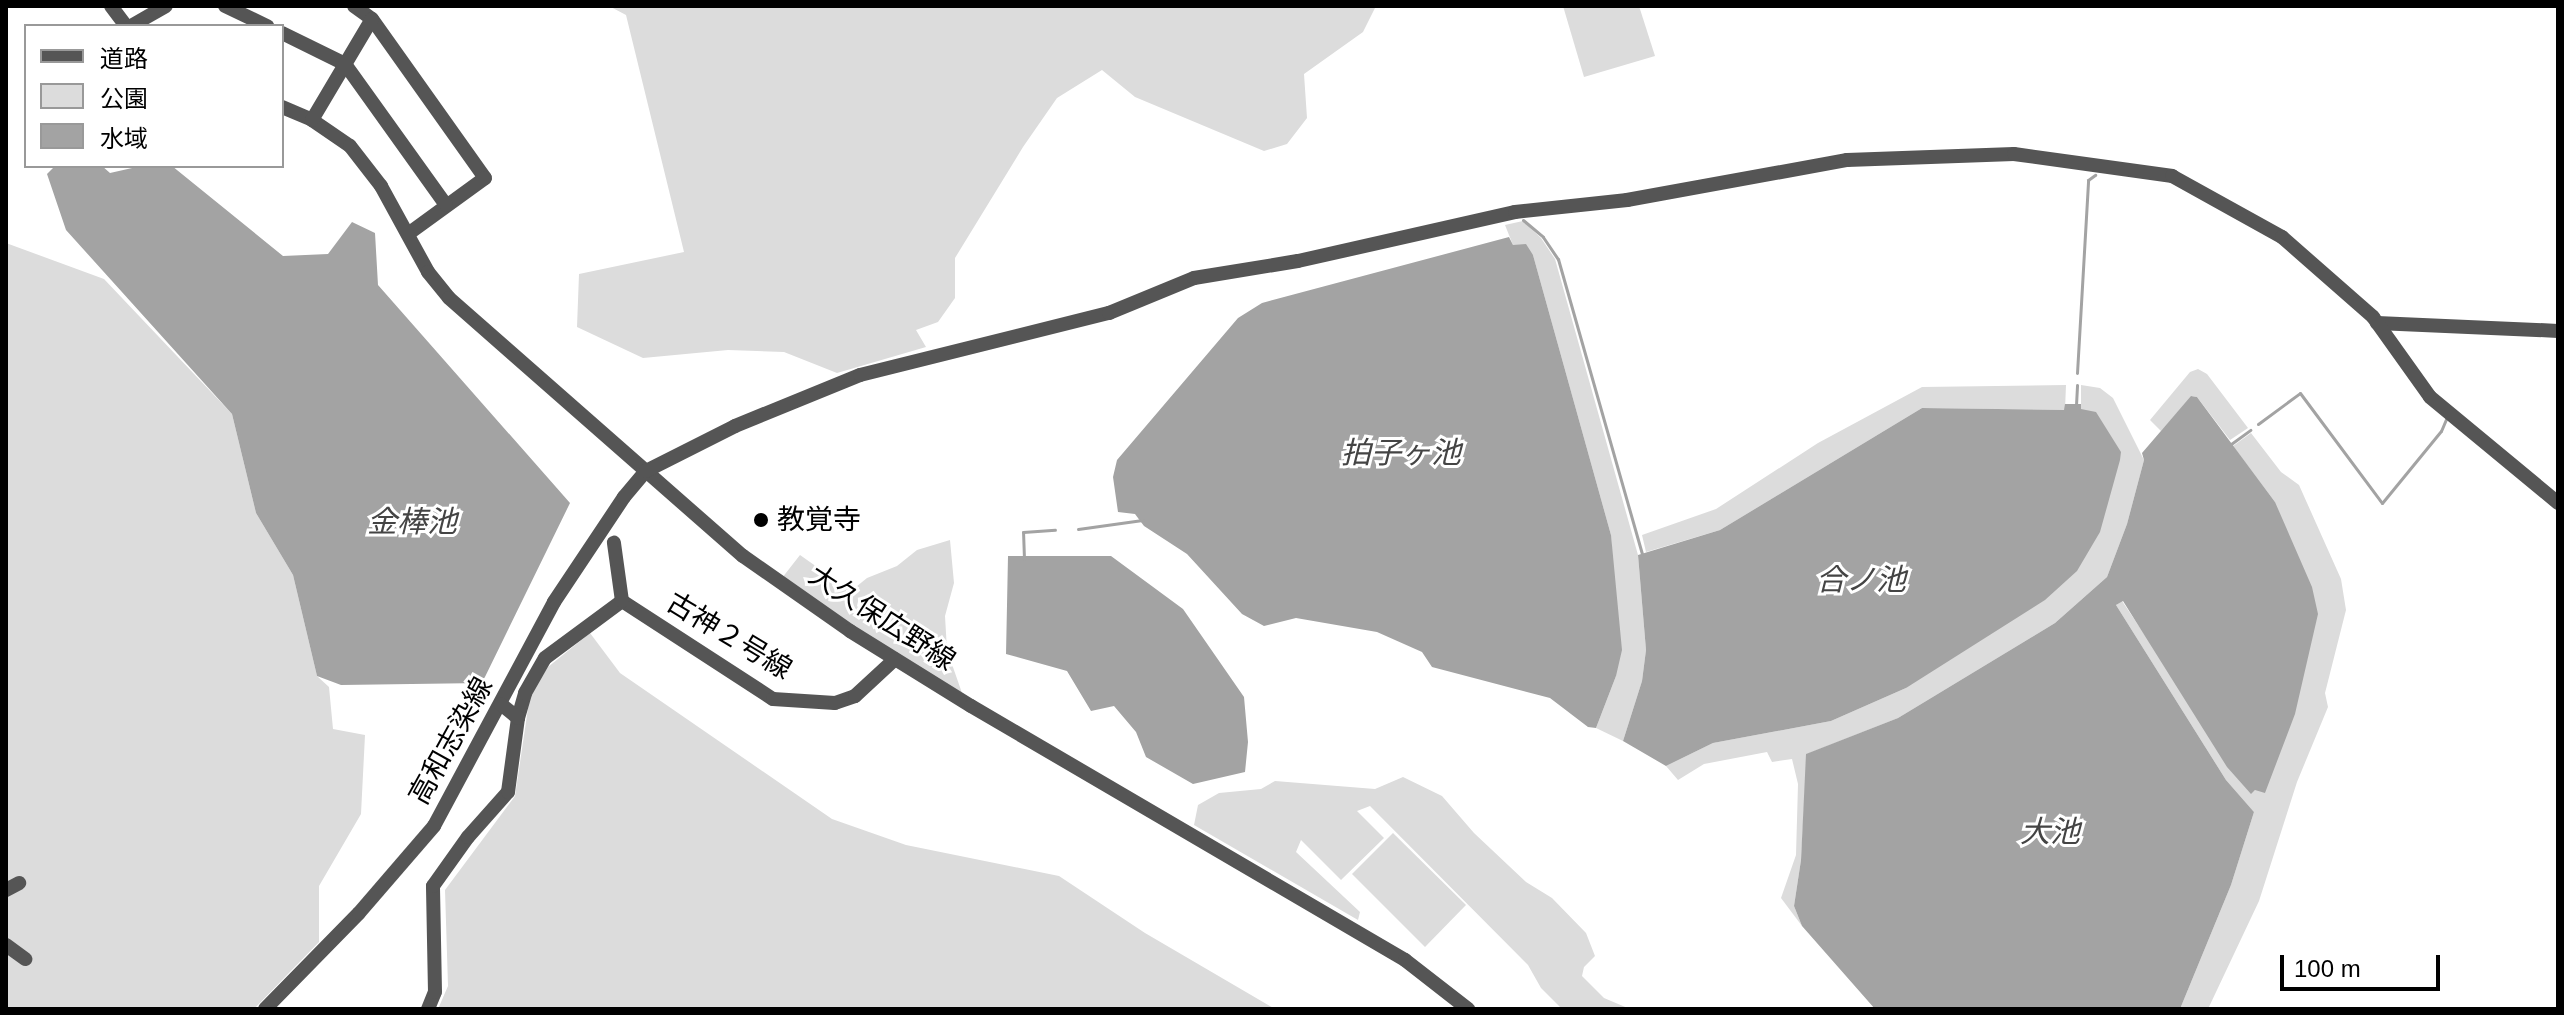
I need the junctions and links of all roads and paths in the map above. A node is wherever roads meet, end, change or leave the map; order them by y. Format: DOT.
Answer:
graph roads {
  1 [pos="111,6"];
  2 [pos="225,6"];
  3 [pos="354,6"];
  4 [pos="162,7"];
  5 [pos="372,19"];
  6 [pos="126,24"];
  7 [pos="132,24"];
  8 [pos="263,24"];
  9 [pos="284,34"];
  10 [pos="345,64"];
  11 [pos="284,108"];
  12 [pos="312,120"];
  13 [pos="446,205"];
  14 [pos="408,234"];
  15 [pos="2377,323"];
  16 [pos="2558,331"];
  17 [pos="646,471"];
  18 [pos="2558,503"];
  19 [pos="614,543"];
  20 [pos="622,601"];
  21 [pos="895,659"];
  22 [pos="501,704"];
  23 [pos="518,718"];
  24 [pos="6,945"];
  25 [pos="25,959"];
  26 [pos="265,1009"];
  27 [pos="428,1009"];
  28 [pos="1468,1009"];
  1 -- 6 [label="street"];
  2 -- 8 [label="street"];
  3 -- 5 [label="street"];
  4 -- 7 [label="street"];
  5 -- 10 [label="street"];
  5 -- 13 [label="street"];
  9 -- 10 [label="street"];
  10 -- 12 [label="street"];
  10 -- 13 [label="street"];
  11 -- 12 [label="street, 大久保広野線"];
  12 -- 14 [label="street, 大久保広野線"];
  13 -- 14 [label="street"];
  14 -- 17 [label="street, 大久保広野線"];
  15 -- 16 [label="street"];
  15 -- 17 [label="street"];
  15 -- 18 [label="street"];
  17 -- 21 [label="street, 大久保広野線"];
  17 -- 22 [label="street, 高和志染線"];
  19 -- 20 [label="street"];
  20 -- 21 [label="street, 古神２号線"];
  20 -- 23 [label="street"];
  21 -- 28 [label="street, 大久保広野線"];
  22 -- 23 [label="street"];
  22 -- 26 [label="street, 高和志染線"];
  23 -- 27 [label="street"];
  24 -- 25 [label="street"];
}
